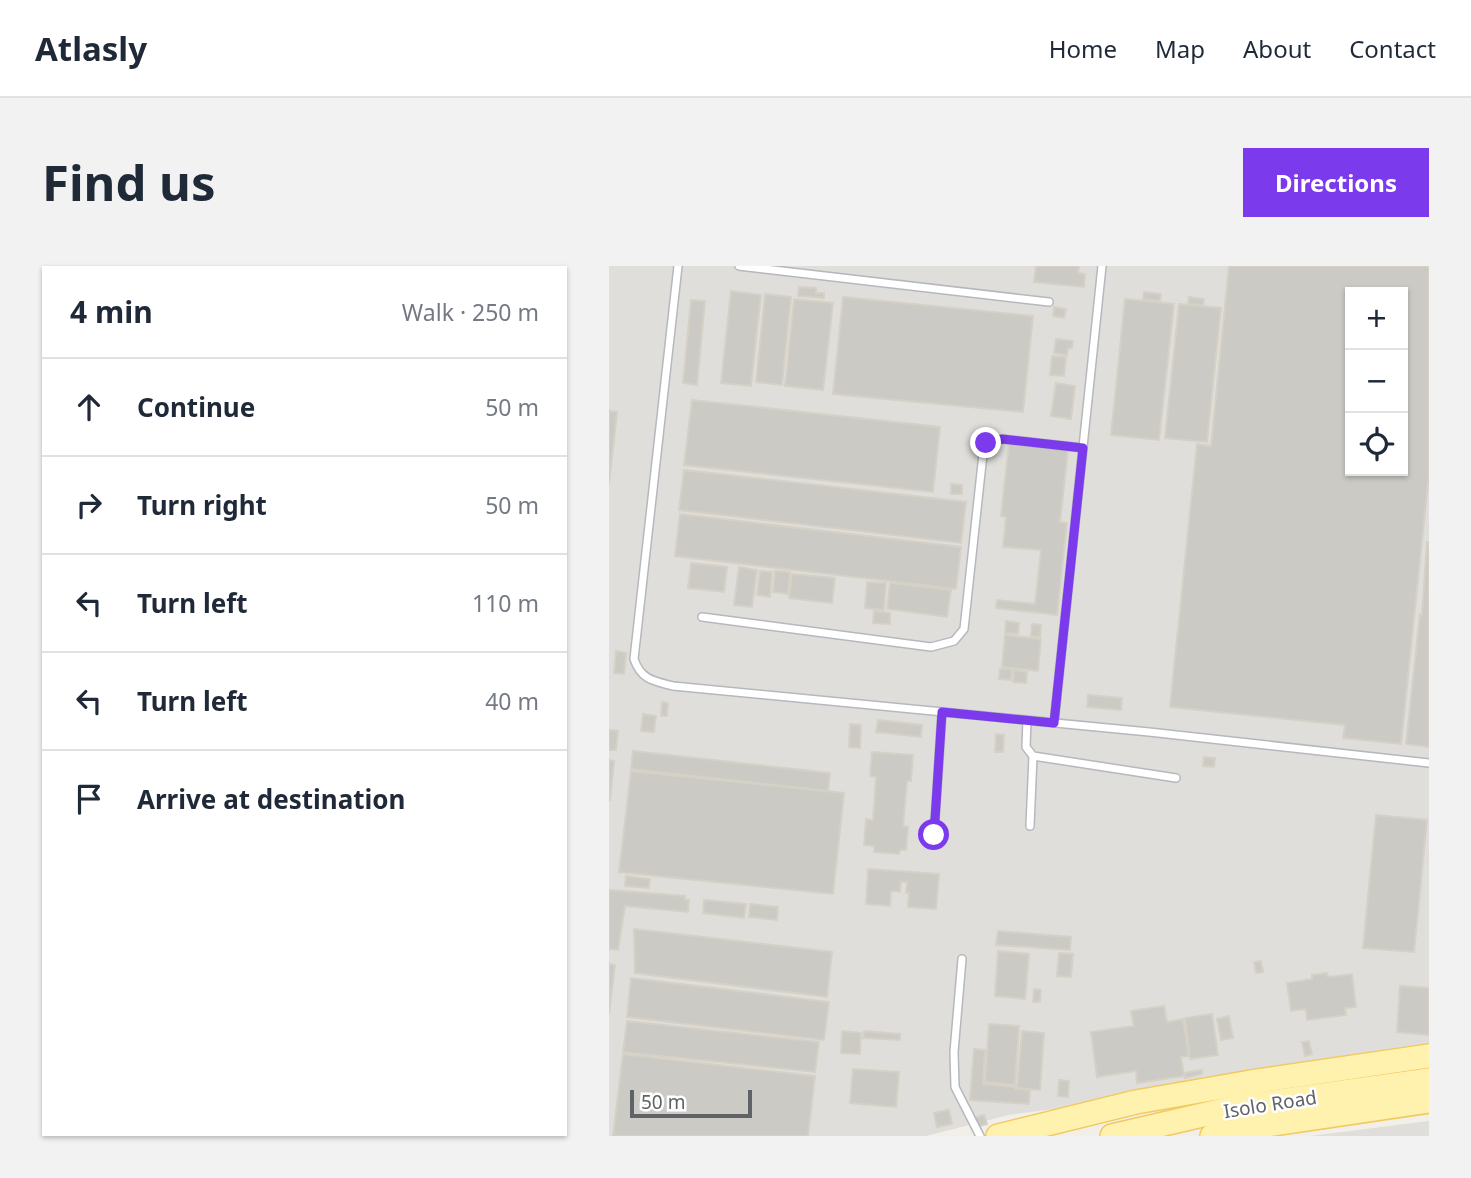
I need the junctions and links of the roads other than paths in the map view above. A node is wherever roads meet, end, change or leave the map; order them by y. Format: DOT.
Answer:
graph roads {
  1 [pos="678,266"];
  2 [pos="739,266"];
  3 [pos="1102,266"];
  4 [pos="1049,302"];
  5 [pos="1083,448"];
  6 [pos="702,617"];
  7 [pos="942,712"];
  8 [pos="1027,720"];
  9 [pos="1054,723"];
  10 [pos="1033,756"];
  11 [pos="1429,763"];
  12 [pos="1176,778"];
  13 [pos="1030,826"];
  14 [pos="934,835"];
  15 [pos="962,959"];
  16 [pos="1429,1056"];
  17 [pos="1429,1080"];
  18 [pos="1429,1101"];
  19 [pos="980,1136"];
  20 [pos="998,1136"];
  21 [pos="1114,1136"];
  22 [pos="1212,1136"];
  1 -- 7 [label="lane"];
  2 -- 4 [label="lane"];
  3 -- 5 [label="lane"];
  5 -- 6 [label="lane"];
  5 -- 9 [label="lane"];
  7 -- 8 [label="lane"];
  7 -- 14 [label="lane"];
  8 -- 9 [label="lane"];
  8 -- 10 [label="lane"];
  9 -- 11 [label="lane"];
  10 -- 12 [label="lane"];
  10 -- 13 [label="lane"];
  15 -- 19 [label="lane"];
  16 -- 20 [label="main road"];
  17 -- 21 [label="main road, Isolo Road"];
  18 -- 22 [label="main road"];
}
